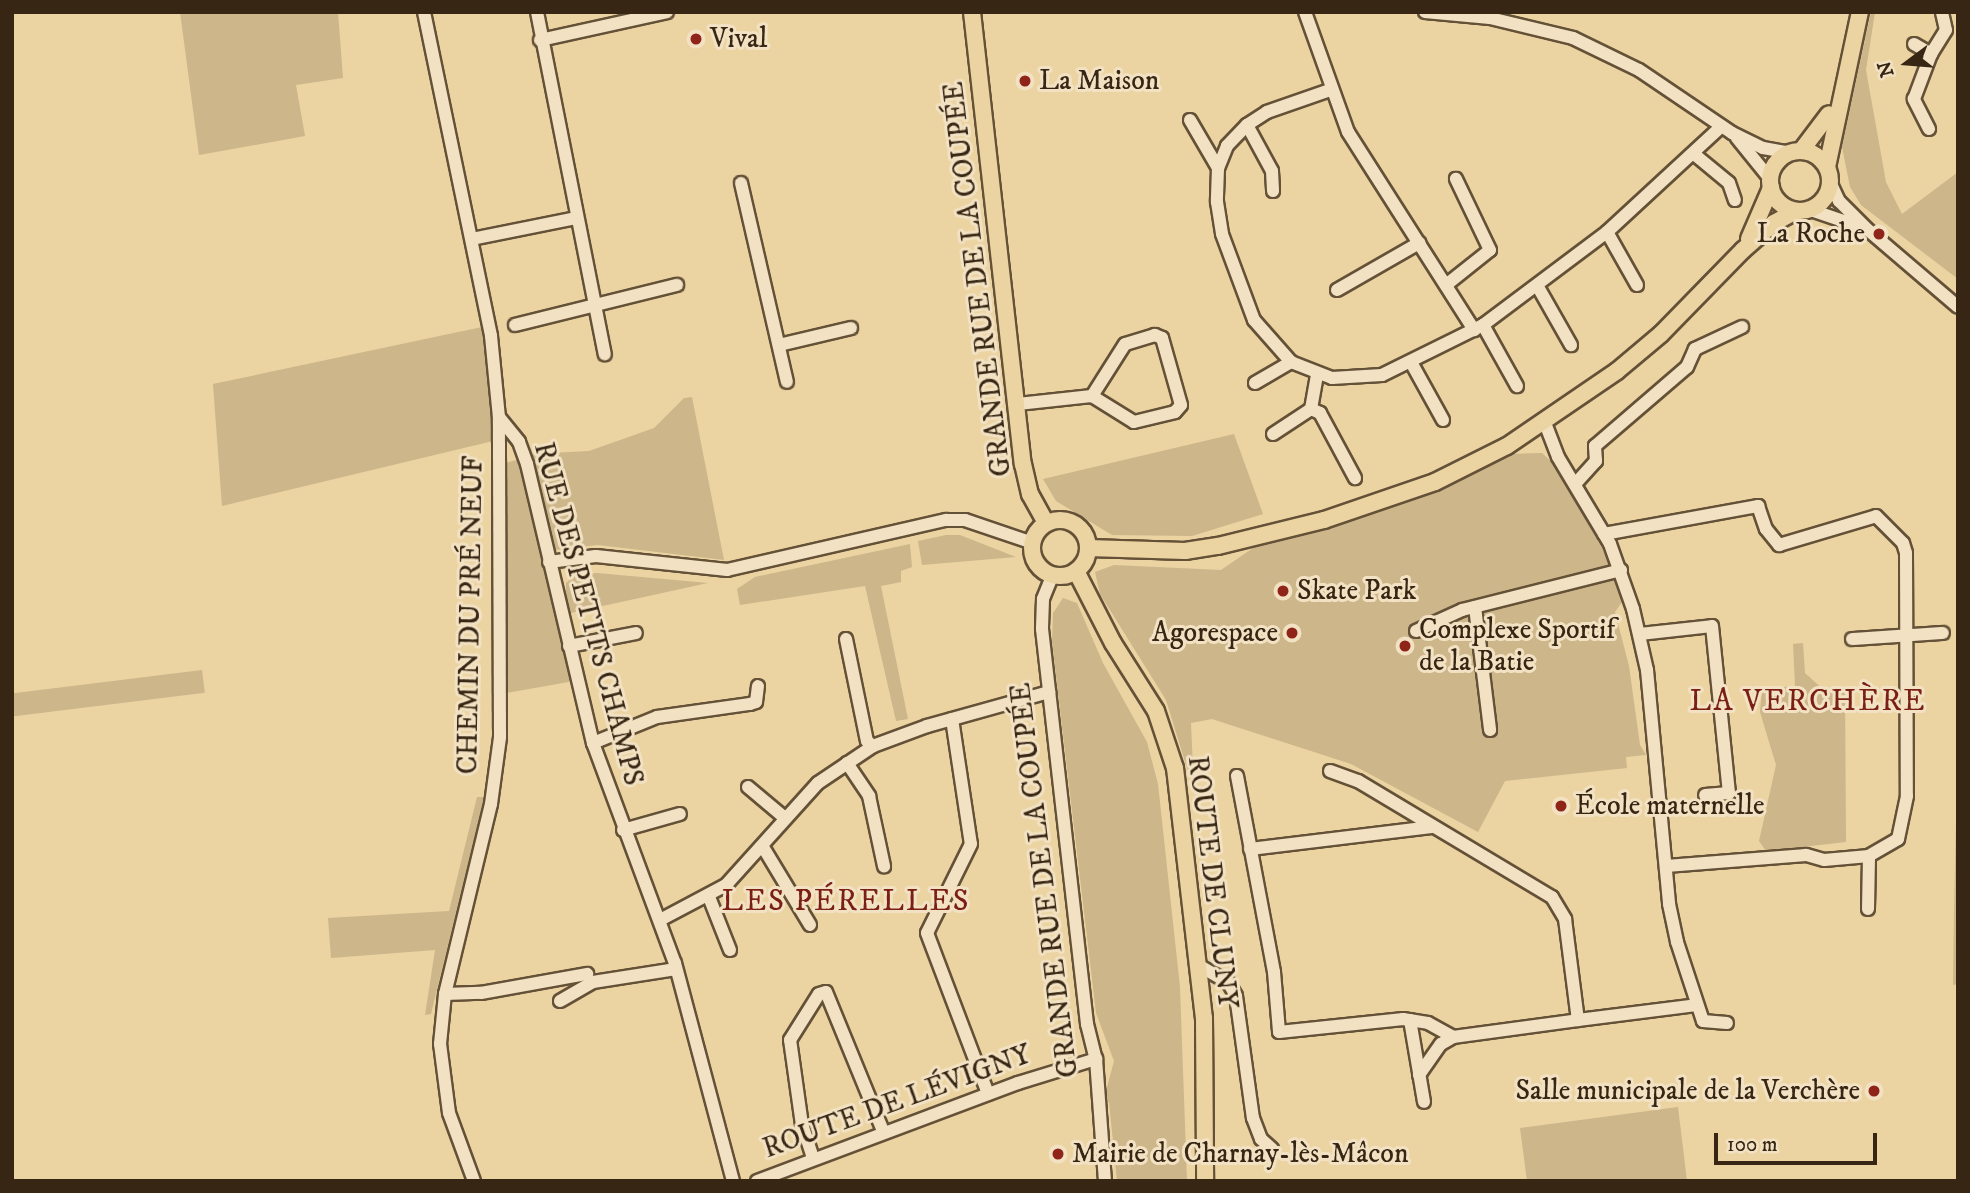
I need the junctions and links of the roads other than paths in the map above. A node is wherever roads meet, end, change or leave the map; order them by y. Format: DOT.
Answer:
graph roads {
  1 [pos="424,12"];
  2 [pos="537,12"];
  3 [pos="667,12"];
  4 [pos="1306,12"];
  5 [pos="1425,12"];
  6 [pos="1860,12"];
  7 [pos="1941,12"];
  8 [pos="975,17"];
  9 [pos="1952,31"];
  10 [pos="540,40"];
  11 [pos="1914,44"];
  12 [pos="1931,54"];
  13 [pos="1330,90"];
  14 [pos="1840,93"];
  15 [pos="1190,120"];
  16 [pos="1247,125"];
  17 [pos="1928,129"];
  18 [pos="1727,130"];
  19 [pos="1796,152"];
  20 [pos="1694,154"];
  21 [pos="1827,167"];
  22 [pos="1218,168"];
  23 [pos="1456,179"];
  24 [pos="741,183"];
  25 [pos="1771,184"];
  26 [pos="1830,184"];
  27 [pos="1273,191"];
  28 [pos="1735,200"];
  29 [pos="1804,210"];
  30 [pos="576,218"];
  31 [pos="1868,230"];
  32 [pos="1607,232"];
  33 [pos="472,239"];
  34 [pos="1419,243"];
  35 [pos="1743,250"];
  36 [pos="677,285"];
  37 [pos="1446,285"];
  38 [pos="1637,285"];
  39 [pos="1538,287"];
  40 [pos="1337,290"];
  41 [pos="596,304"];
  42 [pos="1958,307"];
  43 [pos="515,325"];
  44 [pos="1742,327"];
  45 [pos="851,328"];
  46 [pos="1479,328"];
  47 [pos="779,345"];
  48 [pos="1571,345"];
  49 [pos="605,354"];
  50 [pos="1292,362"];
  51 [pos="1412,364"];
  52 [pos="1317,374"];
  53 [pos="787,382"];
  54 [pos="1255,383"];
  55 [pos="1517,386"];
  56 [pos="1092,396"];
  57 [pos="1018,404"];
  58 [pos="1311,409"];
  59 [pos="499,417"];
  60 [pos="1443,420"];
  61 [pos="1545,423"];
  62 [pos="1273,434"];
  63 [pos="1355,478"];
  64 [pos="1576,482"];
  65 [pos="1046,523"];
  66 [pos="1604,534"];
  67 [pos="1033,543"];
  68 [pos="1088,548"];
  69 [pos="549,562"];
  70 [pos="1621,570"];
  71 [pos="1076,571"];
  72 [pos="1053,574"];
  73 [pos="1475,607"];
  74 [pos="1416,631"];
  75 [pos="636,633"];
  76 [pos="1943,633"];
  77 [pos="1640,634"];
  78 [pos="1908,636"];
  79 [pos="846,639"];
  80 [pos="1852,639"];
  81 [pos="569,646"];
  82 [pos="758,686"];
  83 [pos="1049,692"];
  84 [pos="952,719"];
  85 [pos="1490,730"];
  86 [pos="593,743"];
  87 [pos="873,746"];
  88 [pos="847,763"];
  89 [pos="1330,771"];
  90 [pos="1237,776"];
  91 [pos="748,787"];
  92 [pos="1705,795"];
  93 [pos="680,814"];
  94 [pos="785,818"];
  95 [pos="1433,827"];
  96 [pos="623,830"];
  97 [pos="763,848"];
  98 [pos="1250,849"];
  99 [pos="1869,856"];
  100 [pos="884,866"];
  101 [pos="1665,866"];
  102 [pos="709,897"];
  103 [pos="1868,909"];
  104 [pos="660,920"];
  105 [pos="810,925"];
  106 [pos="730,950"];
  107 [pos="1198,965"];
  108 [pos="677,969"];
  109 [pos="587,974"];
  110 [pos="445,994"];
  111 [pos="560,1001"];
  112 [pos="1696,1005"];
  113 [pos="1410,1020"];
  114 [pos="1578,1020"];
  115 [pos="1727,1023"];
  116 [pos="1453,1037"];
  117 [pos="1096,1059"];
  118 [pos="1419,1075"];
  119 [pos="988,1094"];
  120 [pos="1424,1102"];
  121 [pos="883,1131"];
  122 [pos="1272,1149"];
  123 [pos="813,1158"];
  124 [pos="474,1181"];
  125 [pos="733,1181"];
  126 [pos="757,1181"];
  127 [pos="1105,1181"];
  128 [pos="1205,1181"];
  1 -- 33 [label="street, RUE DES PETITS CHAMPS"];
  2 -- 10 [label="street"];
  3 -- 10 [label="street"];
  4 -- 13 [label="street"];
  5 -- 18 [label="street"];
  6 -- 14 [label="main road"];
  7 -- 9 [label="street"];
  8 -- 57 [label="main road, GRANDE RUE DE LA COUPÉE"];
  9 -- 12 [label="street"];
  10 -- 30 [label="street"];
  11 -- 12 [label="street"];
  12 -- 17 [label="street"];
  13 -- 16 [label="street"];
  13 -- 34 [label="street"];
  14 -- 19 [label="main road"];
  14 -- 21 [label="main road"];
  15 -- 22 [label="street"];
  16 -- 22 [label="street"];
  16 -- 27 [label="street"];
  18 -- 19 [label="street"];
  18 -- 20 [label="street"];
  18 -- 25 [label="street"];
  19 -- 21 [label="main road"];
  19 -- 25 [label="main road"];
  20 -- 28 [label="street"];
  20 -- 32 [label="street"];
  21 -- 26 [label="main road"];
  22 -- 50 [label="street"];
  23 -- 37 [label="street"];
  24 -- 47 [label="street"];
  25 -- 29 [label="main road"];
  25 -- 35 [label="main road"];
  26 -- 29 [label="main road"];
  26 -- 31 [label="street"];
  29 -- 31 [label="street"];
  29 -- 35 [label="main road"];
  30 -- 33 [label="street"];
  30 -- 41 [label="street"];
  31 -- 42 [label="street"];
  32 -- 38 [label="street"];
  32 -- 39 [label="street"];
  33 -- 59 [label="street, RUE DES PETITS CHAMPS"];
  34 -- 37 [label="street"];
  34 -- 40 [label="street"];
  35 -- 61 [label="main road"];
  36 -- 41 [label="street"];
  37 -- 46 [label="street"];
  39 -- 46 [label="street"];
  39 -- 48 [label="street"];
  41 -- 43 [label="street"];
  41 -- 49 [label="street"];
  44 -- 64 [label="street"];
  45 -- 47 [label="street"];
  46 -- 51 [label="street"];
  46 -- 55 [label="street"];
  47 -- 53 [label="street"];
  50 -- 52 [label="street"];
  50 -- 54 [label="street"];
  51 -- 52 [label="street"];
  51 -- 60 [label="street"];
  52 -- 58 [label="street"];
  56 -- 56 [label="street"];
  56 -- 57 [label="street"];
  57 -- 65 [label="main road, GRANDE RUE DE LA COUPÉE"];
  58 -- 62 [label="street"];
  58 -- 63 [label="street"];
  59 -- 69 [label="street, RUE DES PETITS CHAMPS"];
  59 -- 110 [label="street, CHEMIN DU PRÉ NEUF"];
  61 -- 64 [label="street"];
  61 -- 68 [label="main road"];
  64 -- 66 [label="street"];
  65 -- 67 [label="main road"];
  65 -- 68 [label="main road"];
  66 -- 70 [label="street"];
  66 -- 78 [label="street"];
  67 -- 69 [label="street"];
  67 -- 72 [label="main road"];
  68 -- 71 [label="main road"];
  69 -- 81 [label="street, RUE DES PETITS CHAMPS"];
  70 -- 73 [label="street"];
  70 -- 77 [label="street"];
  71 -- 72 [label="main road"];
  71 -- 107 [label="main road, ROUTE DE CLUNY"];
  72 -- 83 [label="street, GRANDE RUE DE LA COUPÉE"];
  73 -- 74 [label="street"];
  73 -- 85 [label="street"];
  75 -- 81 [label="street"];
  76 -- 78 [label="street"];
  77 -- 92 [label="street"];
  77 -- 101 [label="street"];
  78 -- 80 [label="street"];
  78 -- 99 [label="street"];
  79 -- 87 [label="street"];
  81 -- 86 [label="street, RUE DES PETITS CHAMPS"];
  82 -- 86 [label="street"];
  83 -- 84 [label="street"];
  83 -- 117 [label="street, GRANDE RUE DE LA COUPÉE"];
  84 -- 87 [label="street"];
  84 -- 119 [label="street"];
  86 -- 96 [label="street, RUE DES PETITS CHAMPS"];
  87 -- 88 [label="street"];
  88 -- 94 [label="street"];
  88 -- 100 [label="street"];
  89 -- 95 [label="street"];
  90 -- 98 [label="street"];
  91 -- 94 [label="street"];
  93 -- 96 [label="street"];
  94 -- 97 [label="street"];
  95 -- 98 [label="street"];
  95 -- 114 [label="street"];
  96 -- 104 [label="street, RUE DES PETITS CHAMPS"];
  97 -- 102 [label="street"];
  97 -- 105 [label="street"];
  98 -- 113 [label="street"];
  99 -- 101 [label="street"];
  99 -- 103 [label="street"];
  101 -- 112 [label="street"];
  102 -- 104 [label="street"];
  102 -- 106 [label="street"];
  104 -- 108 [label="street, RUE DES PETITS CHAMPS"];
  107 -- 122 [label="street"];
  107 -- 128 [label="main road, ROUTE DE CLUNY"];
  108 -- 111 [label="street"];
  108 -- 125 [label="street, RUE DES PETITS CHAMPS"];
  109 -- 110 [label="street"];
  110 -- 124 [label="street, CHEMIN DU PRÉ NEUF"];
  112 -- 114 [label="street"];
  112 -- 115 [label="street"];
  113 -- 116 [label="street"];
  113 -- 118 [label="street"];
  114 -- 116 [label="street"];
  116 -- 118 [label="street"];
  117 -- 119 [label="street, ROUTE DE LÉVIGNY"];
  117 -- 127 [label="street, GRANDE RUE DE LA COUPÉE"];
  118 -- 120 [label="street"];
  119 -- 121 [label="street, ROUTE DE LÉVIGNY"];
  121 -- 123 [label="street, ROUTE DE LÉVIGNY"];
  121 -- 123 [label="street"];
  123 -- 126 [label="street, ROUTE DE LÉVIGNY"];
}
